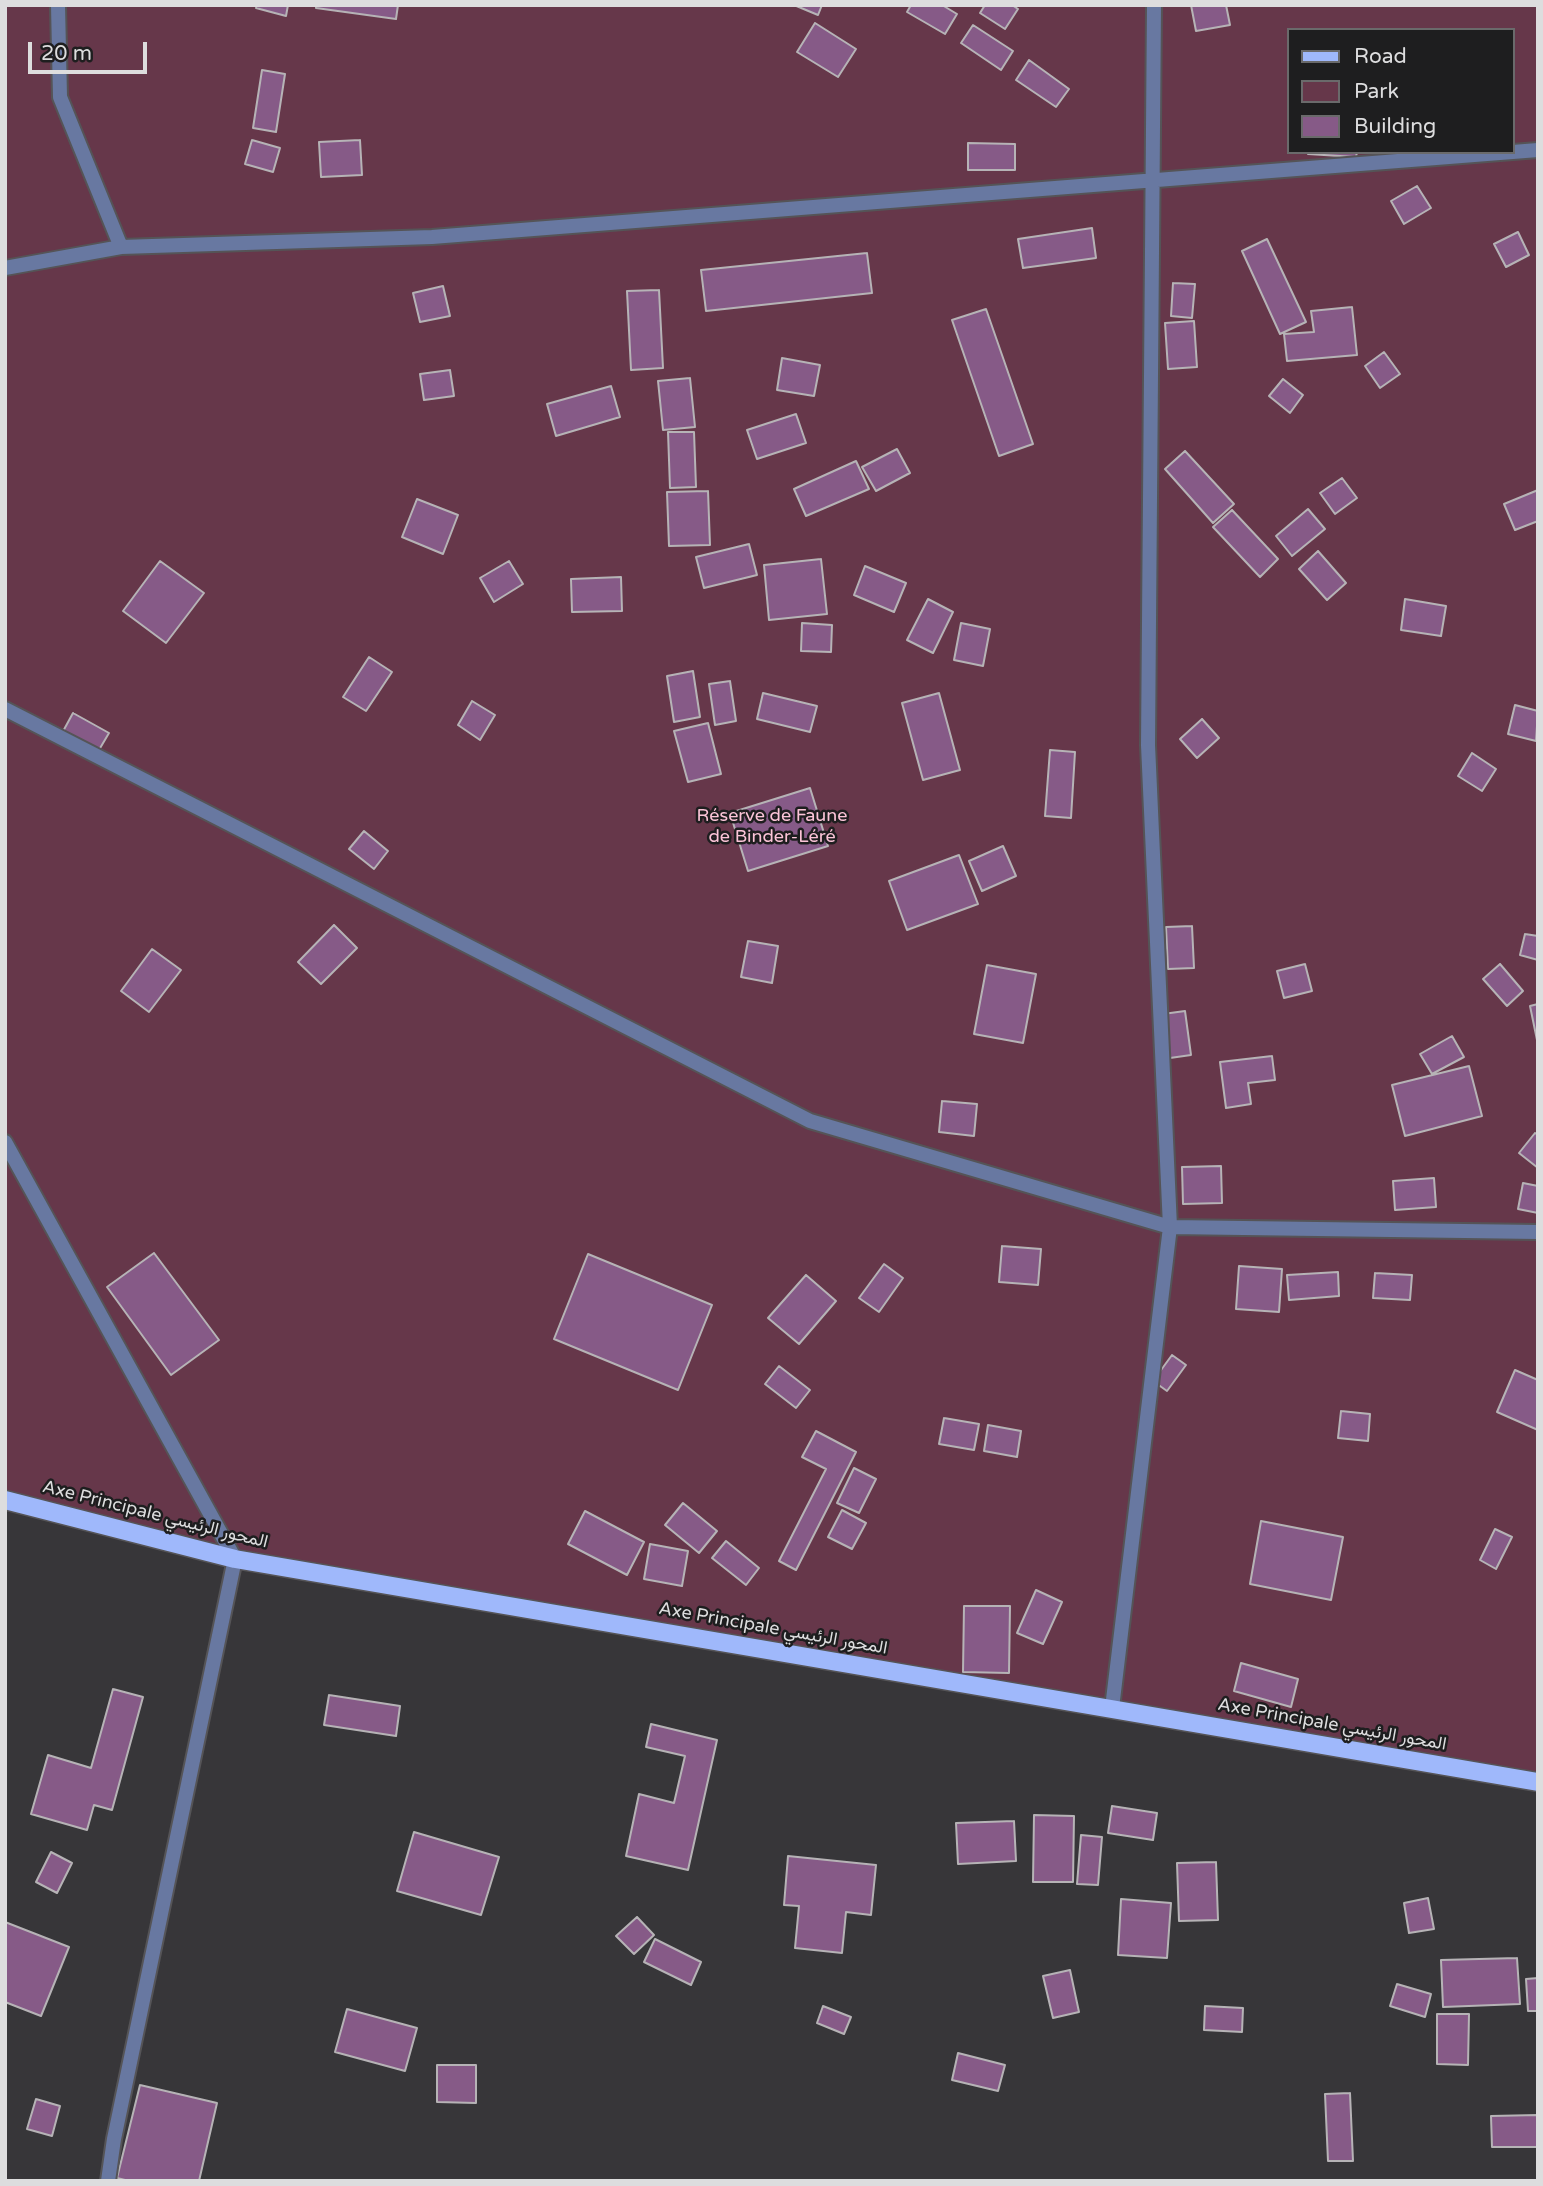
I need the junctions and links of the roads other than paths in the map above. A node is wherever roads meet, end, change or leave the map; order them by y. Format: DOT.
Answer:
graph roads {
  1 [pos="58,5"];
  2 [pos="1154,5"];
  3 [pos="1538,150"];
  4 [pos="1515,152"];
  5 [pos="1488,154"];
  6 [pos="1153,181"];
  7 [pos="121,247"];
  8 [pos="5,268"];
  9 [pos="5,709"];
  10 [pos="5,1142"];
  11 [pos="1170,1227"];
  12 [pos="1538,1232"];
  13 [pos="5,1500"];
  14 [pos="235,1559"];
  15 [pos="1112,1708"];
  16 [pos="1538,1782"];
  17 [pos="108,2181"];
  1 -- 7 [label="street"];
  2 -- 6 [label="street"];
  3 -- 4 [label="street"];
  5 -- 6 [label="street"];
  6 -- 7 [label="street"];
  6 -- 11 [label="street"];
  7 -- 8 [label="street"];
  9 -- 11 [label="street"];
  10 -- 14 [label="street"];
  11 -- 12 [label="street"];
  11 -- 15 [label="street"];
  13 -- 14 [label="main road, Axe Principale المحور الرئيسي"];
  14 -- 15 [label="main road, Axe Principale المحور الرئيسي"];
  14 -- 17 [label="street"];
  15 -- 16 [label="main road, Axe Principale المحور الرئيسي"];
}
